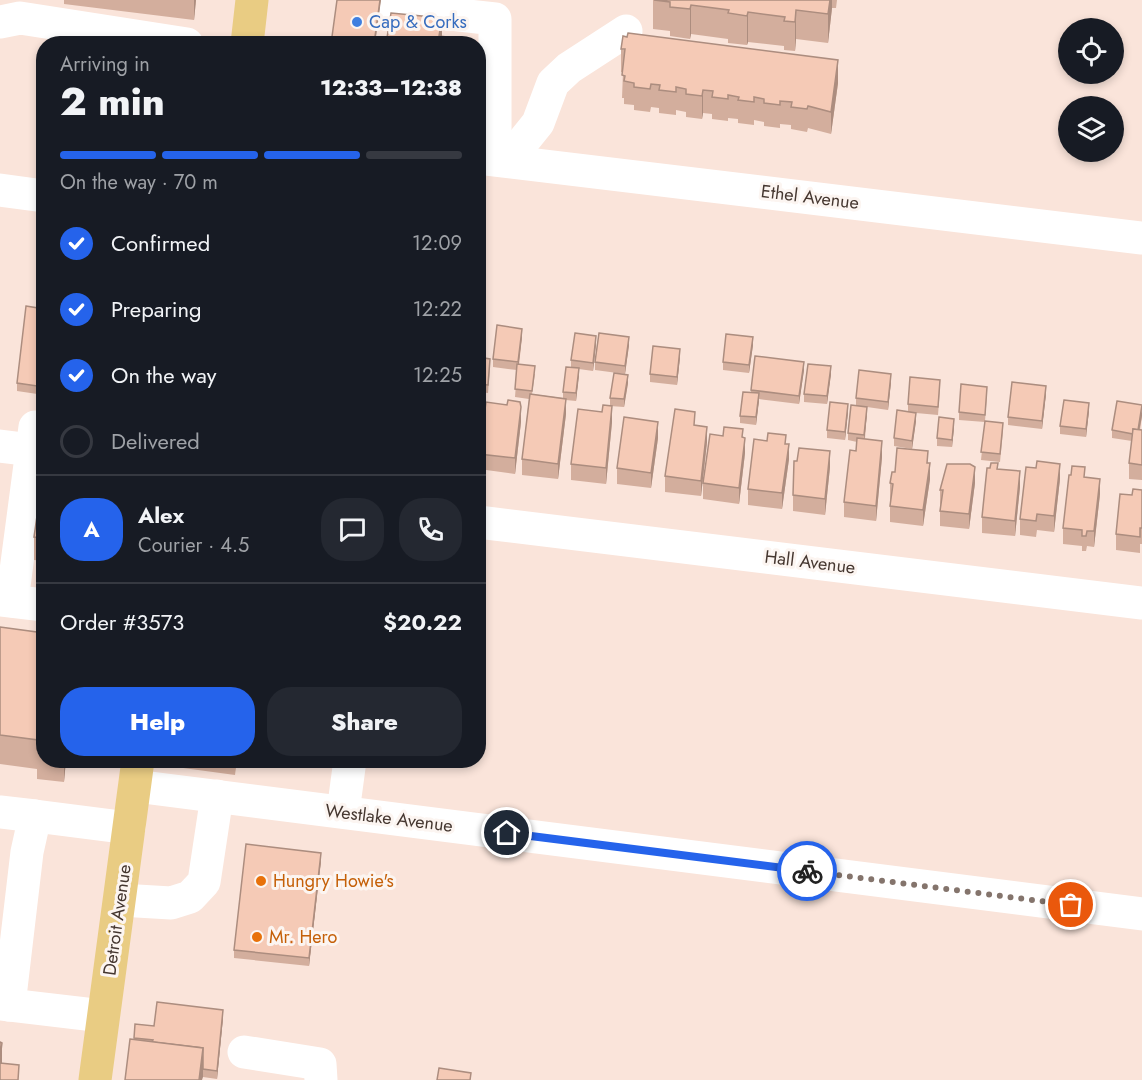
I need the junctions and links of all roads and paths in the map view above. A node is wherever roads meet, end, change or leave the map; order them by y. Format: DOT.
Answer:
graph roads {
  1 [pos="252,0"];
  2 [pos="389,7"];
  3 [pos="0,22"];
  4 [pos="627,31"];
  5 [pos="74,35"];
  6 [pos="248,36"];
  7 [pos="494,158"];
  8 [pos="0,190"];
  9 [pos="36,195"];
  10 [pos="1142,238"];
  11 [pos="0,446"];
  12 [pos="486,523"];
  13 [pos="18,602"];
  14 [pos="1142,603"];
  15 [pos="349,768"];
  16 [pos="137,773"];
  17 [pos="218,796"];
  18 [pos="0,812"];
  19 [pos="343,812"];
  20 [pos="35,816"];
  21 [pos="129,828"];
  22 [pos="120,900"];
  23 [pos="1142,914"];
  24 [pos="4,1004"];
  25 [pos="104,1016"];
  26 [pos="244,1052"];
  27 [pos="95,1080"];
  28 [pos="321,1080"];
  1 -- 6 [label="main road"];
  2 -- 7 [label="street"];
  3 -- 5 [label="street"];
  4 -- 7 [label="street"];
  7 -- 10 [label="street, Ethel Avenue"];
  8 -- 9 [label="street"];
  11 -- 13 [label="street"];
  12 -- 14 [label="street, Hall Avenue"];
  15 -- 19 [label="street"];
  16 -- 17 [label="street, Westlake Avenue"];
  16 -- 21 [label="main road, Detroit Avenue"];
  17 -- 19 [label="street, Westlake Avenue"];
  17 -- 22 [label="street"];
  18 -- 20 [label="street"];
  19 -- 23 [label="street, Westlake Avenue"];
  20 -- 21 [label="street"];
  20 -- 24 [label="street"];
  21 -- 22 [label="main road, Detroit Avenue"];
  22 -- 25 [label="main road, Detroit Avenue"];
  24 -- 25 [label="street"];
  25 -- 27 [label="main road, Detroit Avenue"];
  26 -- 28 [label="street"];
}
